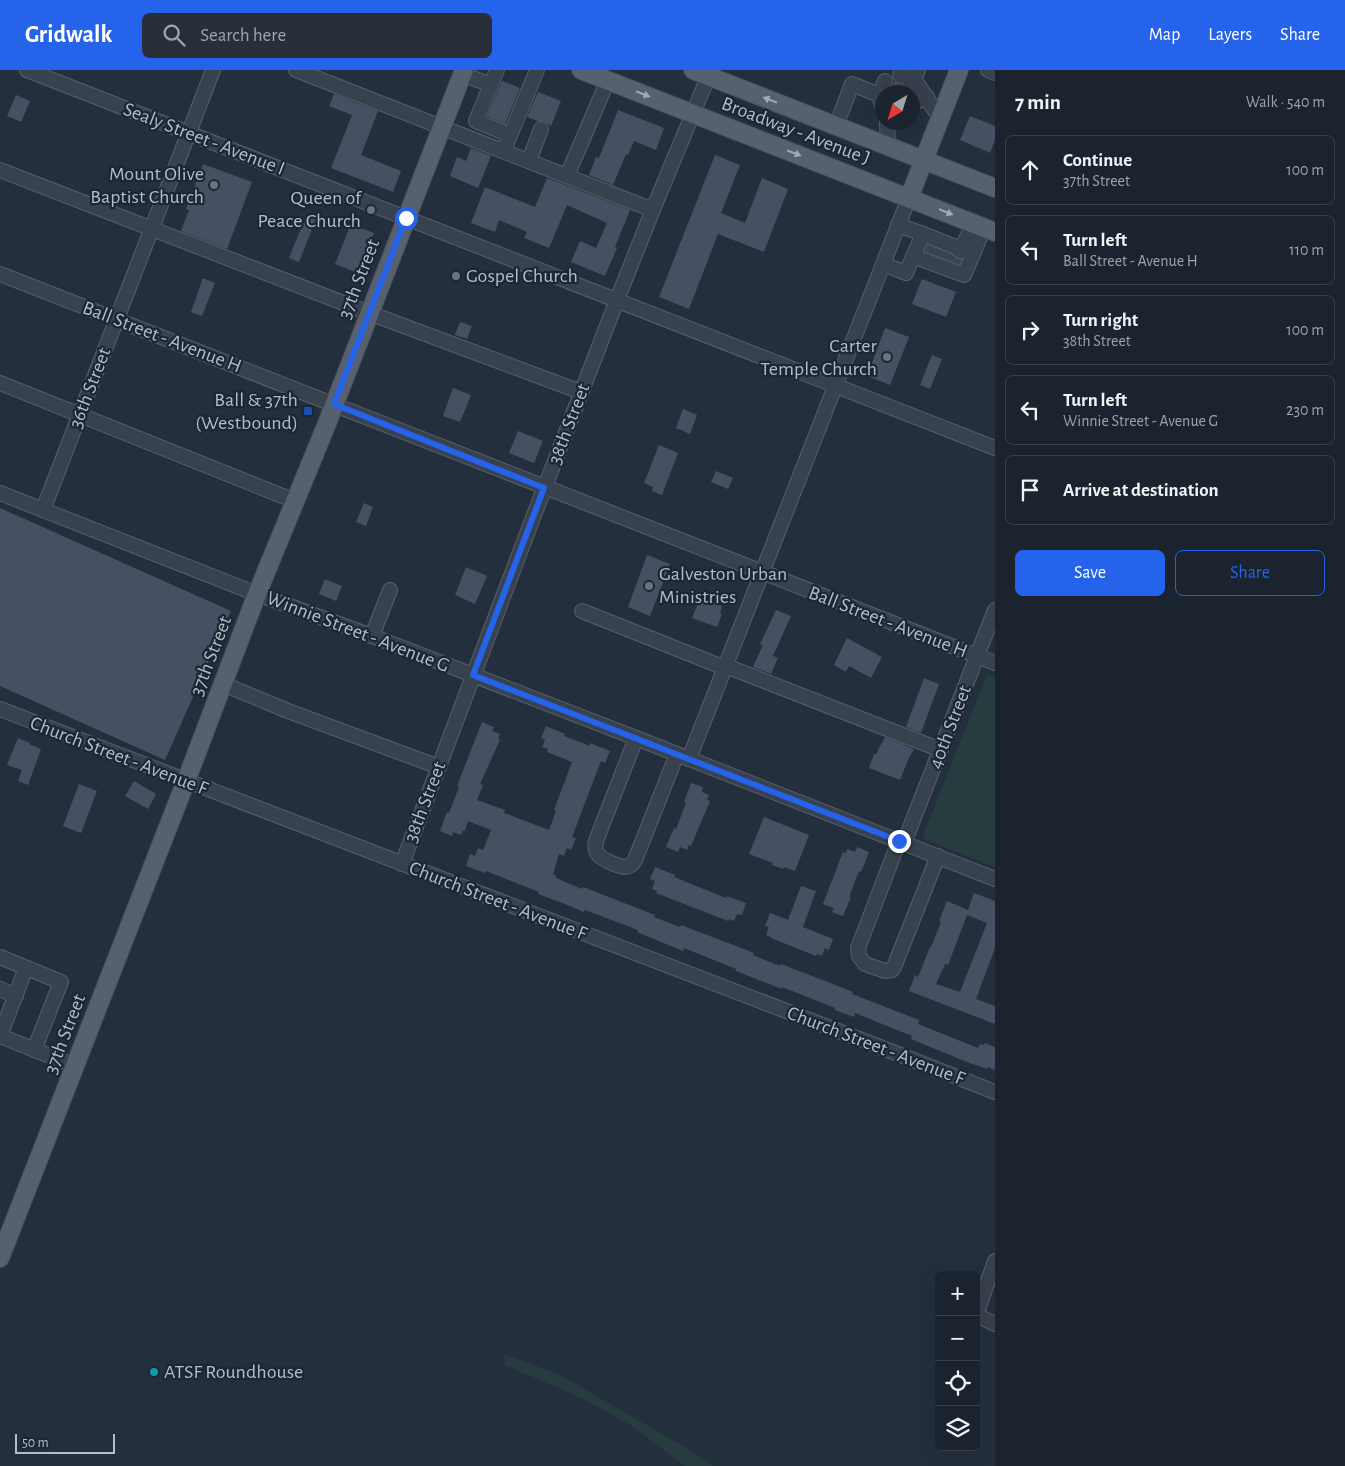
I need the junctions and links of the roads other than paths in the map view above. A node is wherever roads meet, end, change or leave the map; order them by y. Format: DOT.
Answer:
graph roads {
  1 [pos="28,70"];
  2 [pos="213,70"];
  3 [pos="296,70"];
  4 [pos="497,70"];
  5 [pos="537,70"];
  6 [pos="581,70"];
  7 [pos="958,70"];
  8 [pos="988,70"];
  9 [pos="463,72"];
  10 [pos="704,72"];
  11 [pos="995,73"];
  12 [pos="900,75"];
  13 [pos="916,75"];
  14 [pos="608,80"];
  15 [pos="886,81"];
  16 [pos="491,85"];
  17 [pos="885,85"];
  18 [pos="875,96"];
  19 [pos="927,97"];
  20 [pos="920,100"];
  21 [pos="693,114"];
  22 [pos="940,118"];
  23 [pos="476,122"];
  24 [pos="441,126"];
  25 [pos="836,126"];
  26 [pos="541,129"];
  27 [pos="887,130"];
  28 [pos="189,133"];
  29 [pos="510,136"];
  30 [pos="470,137"];
  31 [pos="888,146"];
  32 [pos="504,151"];
  33 [pos="924,160"];
  34 [pos="529,161"];
  35 [pos="0,170"];
  36 [pos="567,176"];
  37 [pos="995,188"];
  38 [pos="908,198"];
  39 [pos="653,210"];
  40 [pos="406,218"];
  41 [pos="898,225"];
  42 [pos="984,227"];
  43 [pos="151,228"];
  44 [pos="948,245"];
  45 [pos="936,263"];
  46 [pos="883,264"];
  47 [pos="0,274"];
  48 [pos="617,300"];
  49 [pos="369,313"];
  50 [pos="116,319"];
  51 [pos="0,383"];
  52 [pos="835,386"];
  53 [pos="581,392"];
  54 [pos="334,404"];
  55 [pos="80,414"];
  56 [pos="995,448"];
  57 [pos="544,488"];
  58 [pos="0,493"];
  59 [pos="295,500"];
  60 [pos="43,510"];
  61 [pos="762,573"];
  62 [pos="390,590"];
  63 [pos="257,594"];
  64 [pos="995,610"];
  65 [pos="582,611"];
  66 [pos="372,636"];
  67 [pos="977,656"];
  68 [pos="995,664"];
  69 [pos="725,667"];
  70 [pos="473,675"];
  71 [pos="223,684"];
  72 [pos="0,709"];
  73 [pos="636,738"];
  74 [pos="941,750"];
  75 [pos="683,757"];
  76 [pos="439,767"];
  77 [pos="186,782"];
  78 [pos="902,842"];
  79 [pos="938,856"];
  80 [pos="402,864"];
  81 [pos="995,880"];
  82 [pos="0,957"];
  83 [pos="26,968"];
  84 [pos="0,989"];
  85 [pos="16,996"];
  86 [pos="34,1050"];
  87 [pos="75,1066"];
  88 [pos="995,1092"];
  89 [pos="0,1258"];
  90 [pos="995,1261"];
  91 [pos="980,1303"];
  92 [pos="980,1316"];
  93 [pos="995,1324"];
  1 -- 28 [label="street, Sealy Street - Avenue I"];
  2 -- 28 [label="street, 36th Street"];
  3 -- 24 [label="street"];
  4 -- 16 [label="street"];
  5 -- 29 [label="street"];
  6 -- 14 [label="main road, Broadway - Avenue J"];
  7 -- 22 [label="main road"];
  8 -- 11 [label="street"];
  9 -- 16 [label="street"];
  9 -- 24 [label="main road, 37th Street"];
  10 -- 21 [label="street, 38th Street"];
  25 -- 10 [label="main road, Broadway - Avenue J, one-way"];
  12 -- 13 [label="street"];
  13 -- 19 [label="street"];
  14 -- 21 [label="main road, Broadway - Avenue J, one-way"];
  14 -- 36 [label="street"];
  15 -- 17 [label="street"];
  16 -- 23 [label="street"];
  18 -- 25 [label="street"];
  19 -- 20 [label="street"];
  19 -- 22 [label="street"];
  21 -- 38 [label="main road, Broadway - Avenue J, one-way"];
  21 -- 39 [label="street, 38th Street"];
  22 -- 33 [label="main road"];
  23 -- 29 [label="street"];
  23 -- 30 [label="street"];
  24 -- 30 [label="street"];
  24 -- 40 [label="main road, 37th Street"];
  25 -- 31 [label="main road, Broadway - Avenue J"];
  26 -- 34 [label="street"];
  27 -- 31 [label="street"];
  28 -- 40 [label="street, Sealy Street - Avenue I"];
  28 -- 43 [label="street, 36th Street"];
  29 -- 32 [label="street"];
  30 -- 32 [label="street"];
  31 -- 33 [label="main road, Broadway - Avenue J"];
  32 -- 34 [label="street"];
  33 -- 37 [label="main road, Broadway - Avenue J"];
  33 -- 38 [label="main road"];
  34 -- 36 [label="street"];
  35 -- 43 [label="street"];
  36 -- 39 [label="street"];
  38 -- 41 [label="street"];
  38 -- 42 [label="main road, Broadway - Avenue J, one-way"];
  39 -- 48 [label="street, 38th Street"];
  40 -- 48 [label="street, Sealy Street - Avenue I"];
  40 -- 49 [label="main road, 37th Street"];
  41 -- 44 [label="street"];
  41 -- 46 [label="street"];
  42 -- 44 [label="street"];
  43 -- 49 [label="street"];
  43 -- 50 [label="street, 36th Street"];
  44 -- 45 [label="street"];
  44 -- 45 [label="street"];
  45 -- 46 [label="street"];
  46 -- 52 [label="street"];
  47 -- 50 [label="street, Ball Street - Avenue H"];
  48 -- 52 [label="street, Sealy Street - Avenue I"];
  48 -- 53 [label="street, 38th Street"];
  49 -- 53 [label="street"];
  49 -- 54 [label="main road, 37th Street"];
  50 -- 54 [label="street, Ball Street - Avenue H"];
  50 -- 55 [label="street, 36th Street"];
  51 -- 55 [label="street"];
  52 -- 56 [label="street, Sealy Street - Avenue I"];
  52 -- 61 [label="street"];
  53 -- 57 [label="street, 38th Street"];
  54 -- 57 [label="street, Ball Street - Avenue H"];
  54 -- 59 [label="main road, 37th Street"];
  55 -- 59 [label="street"];
  55 -- 60 [label="street, 36th Street"];
  57 -- 61 [label="street, Ball Street - Avenue H"];
  57 -- 70 [label="street, 38th Street"];
  58 -- 60 [label="street, Winnie Street - Avenue G"];
  59 -- 63 [label="main road, 37th Street"];
  60 -- 63 [label="street, Winnie Street - Avenue G"];
  61 -- 67 [label="street, Ball Street - Avenue H"];
  61 -- 69 [label="street"];
  62 -- 66 [label="street"];
  63 -- 66 [label="street, Winnie Street - Avenue G"];
  63 -- 71 [label="main road, 37th Street"];
  64 -- 67 [label="street, 40th Street"];
  65 -- 69 [label="street"];
  66 -- 70 [label="street, Winnie Street - Avenue G"];
  67 -- 68 [label="street, Ball Street - Avenue H"];
  67 -- 74 [label="street, 40th Street"];
  69 -- 74 [label="street"];
  69 -- 75 [label="street"];
  70 -- 73 [label="street, Winnie Street - Avenue G"];
  70 -- 76 [label="street, 38th Street"];
  71 -- 76 [label="street"];
  71 -- 77 [label="main road, 37th Street"];
  72 -- 77 [label="street, Church Street - Avenue F"];
  73 -- 75 [label="street, Winnie Street - Avenue G"];
  73 -- 75 [label="street"];
  74 -- 78 [label="street, 40th Street"];
  75 -- 78 [label="street, Winnie Street - Avenue G"];
  76 -- 80 [label="street, 38th Street"];
  77 -- 80 [label="street, Church Street - Avenue F"];
  77 -- 87 [label="main road, 37th Street"];
  78 -- 79 [label="street, Winnie Street - Avenue G"];
  78 -- 79 [label="street, 40th Street"];
  79 -- 81 [label="street, Winnie Street - Avenue G"];
  80 -- 88 [label="street, Church Street - Avenue F"];
  82 -- 83 [label="street"];
  83 -- 85 [label="street"];
  83 -- 86 [label="street"];
  84 -- 85 [label="street"];
  85 -- 86 [label="street"];
  86 -- 87 [label="street"];
  87 -- 89 [label="main road, 37th Street"];
  90 -- 91 [label="street"];
  92 -- 93 [label="street"];
}
